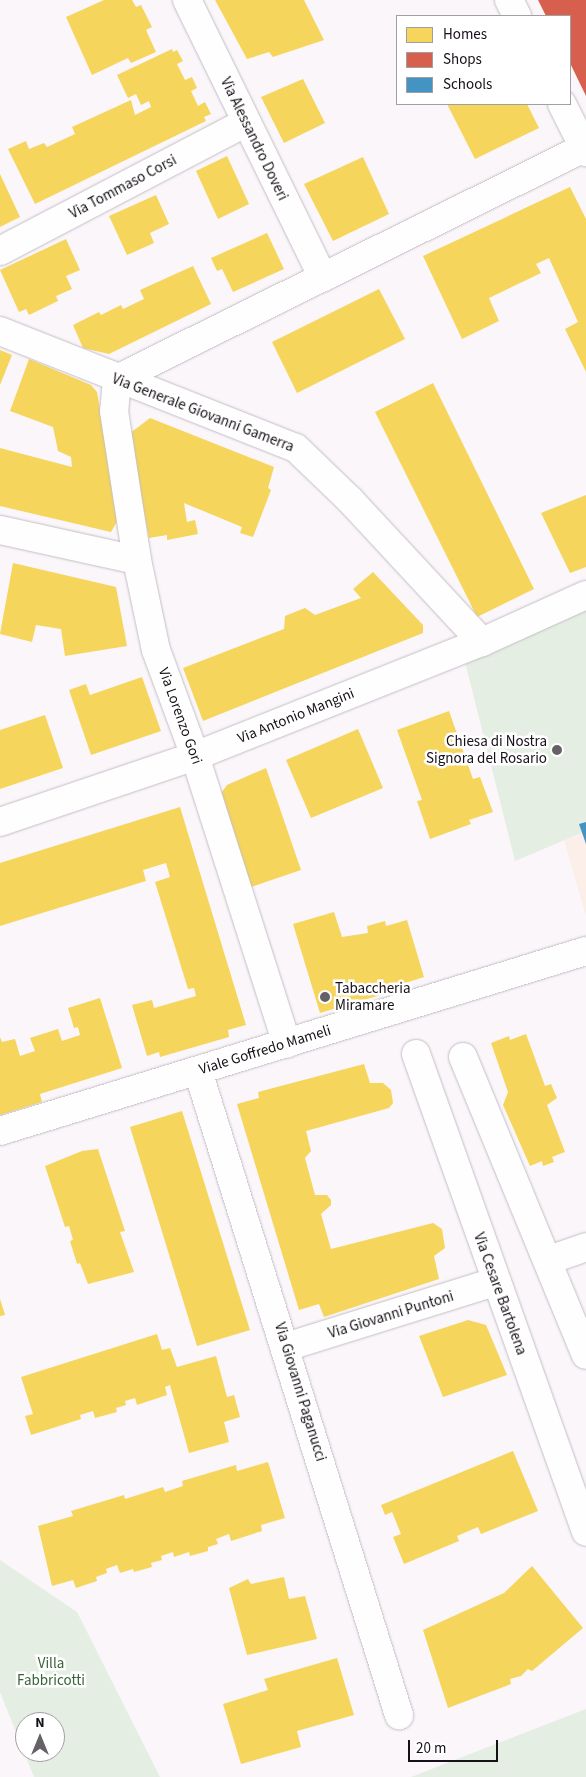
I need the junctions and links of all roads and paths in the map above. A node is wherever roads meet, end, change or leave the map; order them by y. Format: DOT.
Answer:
graph roads {
  1 [pos="187,0"];
  2 [pos="509,0"];
  3 [pos="516,15"];
  4 [pos="563,105"];
  5 [pos="246,123"];
  6 [pos="585,149"];
  7 [pos="0,251"];
  8 [pos="323,278"];
  9 [pos="0,331"];
  10 [pos="117,379"];
  11 [pos="0,530"];
  12 [pos="137,560"];
  13 [pos="586,595"];
  14 [pos="482,642"];
  15 [pos="195,756"];
  16 [pos="0,822"];
  17 [pos="586,951"];
  18 [pos="287,1044"];
  19 [pos="416,1054"];
  20 [pos="463,1057"];
  21 [pos="198,1071"];
  22 [pos="0,1131"];
  23 [pos="586,1247"];
  24 [pos="549,1260"];
  25 [pos="496,1282"];
  26 [pos="286,1347"];
  27 [pos="586,1355"];
  28 [pos="586,1532"];
  29 [pos="399,1715"];
  1 -- 5 [label="street, Via Alessandro Doveri"];
  2 -- 3 [label="street"];
  4 -- 6 [label="street"];
  5 -- 7 [label="street, Via Tommaso Corsi"];
  5 -- 8 [label="street, Via Alessandro Doveri"];
  6 -- 8 [label="street"];
  8 -- 10 [label="street"];
  9 -- 10 [label="street, Via Generale Giovanni Gamerra"];
  10 -- 12 [label="street, Via Lorenzo Gori"];
  10 -- 14 [label="street, Via Generale Giovanni Gamerra"];
  11 -- 12 [label="street"];
  12 -- 15 [label="street, Via Lorenzo Gori"];
  13 -- 14 [label="street, Via Antonio Mangini"];
  14 -- 15 [label="street, Via Antonio Mangini"];
  15 -- 16 [label="street, Via Antonio Mangini"];
  15 -- 18 [label="street, Via Lorenzo Gori"];
  17 -- 18 [label="street, Viale Goffredo Mameli"];
  18 -- 21 [label="street, Viale Goffredo Mameli"];
  19 -- 25 [label="street, Via Cesare Bartolena"];
  20 -- 24 [label="street"];
  21 -- 22 [label="street, Viale Goffredo Mameli"];
  21 -- 26 [label="street, Via Giovanni Paganucci"];
  23 -- 24 [label="street"];
  24 -- 27 [label="street"];
  25 -- 26 [label="street, Via Giovanni Puntoni"];
  25 -- 28 [label="street, Via Cesare Bartolena"];
  26 -- 29 [label="street, Via Giovanni Paganucci"];
}
